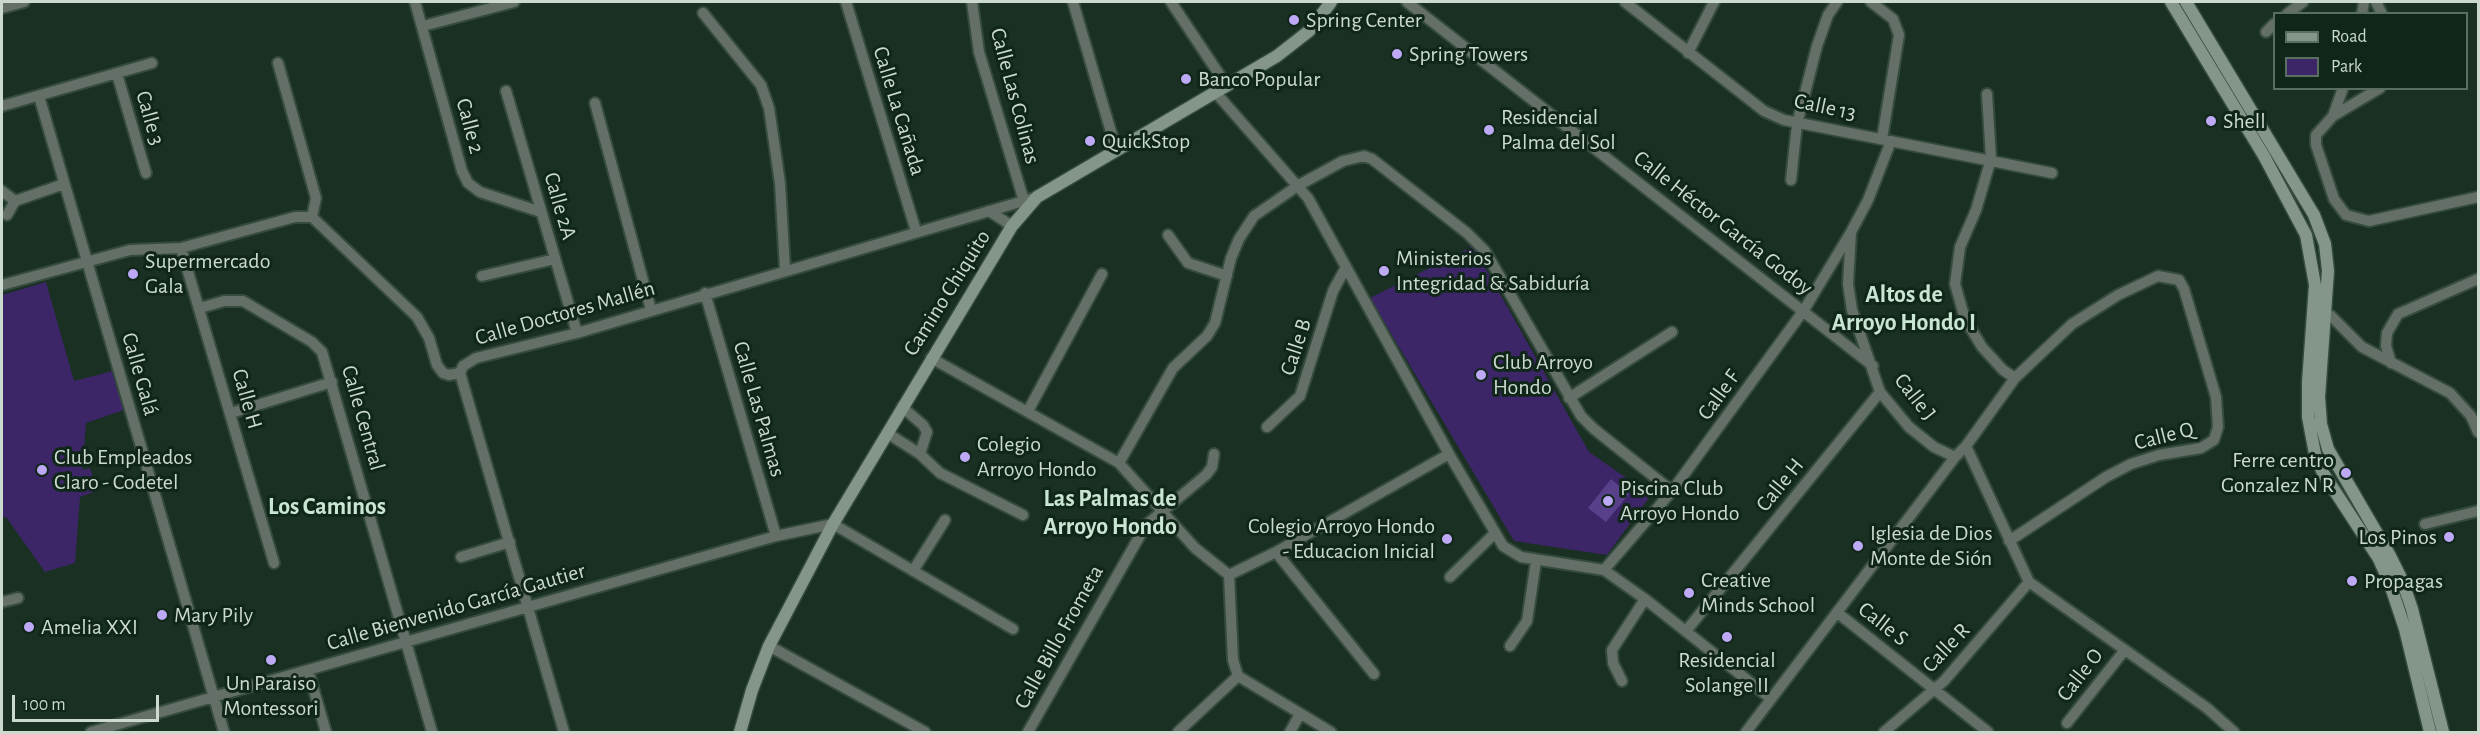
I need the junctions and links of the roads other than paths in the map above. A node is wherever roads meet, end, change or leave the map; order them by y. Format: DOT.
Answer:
graph roads {
  1 [pos="24,2"];
  2 [pos="415,2"];
  3 [pos="514,2"];
  4 [pos="846,2"];
  5 [pos="972,2"];
  6 [pos="1073,2"];
  7 [pos="1171,2"];
  8 [pos="1331,2"];
  9 [pos="1407,2"];
  10 [pos="1625,2"];
  11 [pos="1714,2"];
  12 [pos="1837,2"];
  13 [pos="1871,2"];
  14 [pos="2171,2"];
  15 [pos="2186,2"];
  16 [pos="2303,2"];
  17 [pos="493,4"];
  18 [pos="2,8"];
  19 [pos="2289,12"];
  20 [pos="703,13"];
  21 [pos="423,26"];
  22 [pos="1688,53"];
  23 [pos="152,63"];
  24 [pos="278,63"];
  25 [pos="117,74"];
  26 [pos="1221,89"];
  27 [pos="2342,90"];
  28 [pos="2377,90"];
  29 [pos="506,91"];
  30 [pos="1987,94"];
  31 [pos="39,96"];
  32 [pos="595,103"];
  33 [pos="2,106"];
  34 [pos="2333,116"];
  35 [pos="1797,124"];
  36 [pos="1886,140"];
  37 [pos="1116,149"];
  38 [pos="1991,159"];
  39 [pos="146,173"];
  40 [pos="2052,173"];
  41 [pos="1791,180"];
  42 [pos="64,184"];
  43 [pos="1299,186"];
  44 [pos="2,191"];
  45 [pos="2478,197"];
  46 [pos="1030,199"];
  47 [pos="15,201"];
  48 [pos="989,211"];
  49 [pos="541,212"];
  50 [pos="6,215"];
  51 [pos="312,217"];
  52 [pos="1012,226"];
  53 [pos="916,231"];
  54 [pos="1851,232"];
  55 [pos="1168,235"];
  56 [pos="181,248"];
  57 [pos="86,260"];
  58 [pos="555,260"];
  59 [pos="785,269"];
  60 [pos="1346,269"];
  61 [pos="1102,274"];
  62 [pos="482,276"];
  63 [pos="1227,276"];
  64 [pos="2478,279"];
  65 [pos="2,285"];
  66 [pos="705,293"];
  67 [pos="200,308"];
  68 [pos="651,310"];
  69 [pos="1804,310"];
  70 [pos="2320,312"];
  71 [pos="1672,332"];
  72 [pos="577,333"];
  73 [pos="931,358"];
  74 [pos="2391,363"];
  75 [pos="1873,366"];
  76 [pos="460,373"];
  77 [pos="2015,378"];
  78 [pos="332,382"];
  79 [pos="1880,392"];
  80 [pos="1569,398"];
  81 [pos="902,407"];
  82 [pos="1028,411"];
  83 [pos="231,413"];
  84 [pos="1267,427"];
  85 [pos="2478,432"];
  86 [pos="886,433"];
  87 [pos="1966,446"];
  88 [pos="920,454"];
  89 [pos="1214,454"];
  90 [pos="1449,454"];
  91 [pos="1955,458"];
  92 [pos="1119,463"];
  93 [pos="1672,491"];
  94 [pos="2478,511"];
  95 [pos="1161,512"];
  96 [pos="1023,515"];
  97 [pos="945,520"];
  98 [pos="833,524"];
  99 [pos="2425,524"];
  100 [pos="1494,534"];
  101 [pos="776,536"];
  102 [pos="2009,541"];
  103 [pos="510,542"];
  104 [pos="1276,552"];
  105 [pos="461,557"];
  106 [pos="1536,561"];
  107 [pos="274,563"];
  108 [pos="1604,570"];
  109 [pos="913,571"];
  110 [pos="1229,575"];
  111 [pos="1450,577"];
  112 [pos="2029,582"];
  113 [pos="18,598"];
  114 [pos="1645,599"];
  115 [pos="2,602"];
  116 [pos="529,607"];
  117 [pos="1839,614"];
  118 [pos="1013,629"];
  119 [pos="1686,631"];
  120 [pos="406,642"];
  121 [pos="769,646"];
  122 [pos="1510,646"];
  123 [pos="2124,651"];
  124 [pos="308,670"];
  125 [pos="1374,674"];
  126 [pos="1238,676"];
  127 [pos="1622,681"];
  128 [pos="1935,690"];
  129 [pos="215,696"];
  130 [pos="1770,698"];
  131 [pos="1300,714"];
  132 [pos="2067,723"];
  133 [pos="130,727"];
  134 [pos="2228,730"];
  135 [pos="91,732"];
  136 [pos="224,732"];
  137 [pos="326,732"];
  138 [pos="432,732"];
  139 [pos="564,732"];
  140 [pos="740,732"];
  141 [pos="926,732"];
  142 [pos="1028,732"];
  143 [pos="1178,732"];
  144 [pos="1290,732"];
  145 [pos="1331,732"];
  146 [pos="1746,732"];
  147 [pos="1884,732"];
  148 [pos="1988,732"];
  149 [pos="2430,732"];
  150 [pos="2443,732"];
  1 -- 18 [label="street"];
  2 -- 21 [label="street, Calle 2"];
  3 -- 17 [label="street"];
  4 -- 53 [label="street, Calle La Cañada"];
  5 -- 46 [label="street, Calle Las Colinas"];
  6 -- 37 [label="street"];
  7 -- 26 [label="street"];
  8 -- 26 [label="main road, Camino Chiquito"];
  9 -- 69 [label="street, Calle Héctor García Godoy"];
  10 -- 22 [label="street, Calle 13"];
  11 -- 22 [label="street"];
  12 -- 35 [label="street"];
  13 -- 36 [label="street, Calle J"];
  14 -- 70 [label="main road"];
  15 -- 70 [label="main road"];
  16 -- 19 [label="street"];
  17 -- 21 [label="street"];
  20 -- 59 [label="street"];
  21 -- 49 [label="street, Calle 2"];
  22 -- 35 [label="street, Calle 13"];
  23 -- 25 [label="street"];
  24 -- 51 [label="street"];
  25 -- 31 [label="street"];
  25 -- 39 [label="street, Calle 3"];
  26 -- 37 [label="main road, Camino Chiquito"];
  26 -- 43 [label="street"];
  27 -- 34 [label="street"];
  28 -- 34 [label="street"];
  29 -- 49 [label="street, Calle 2A"];
  30 -- 38 [label="street"];
  31 -- 33 [label="street"];
  31 -- 42 [label="street, Calle Galá"];
  32 -- 68 [label="street"];
  34 -- 45 [label="street"];
  35 -- 36 [label="street, Calle 13"];
  35 -- 41 [label="street"];
  36 -- 38 [label="street, Calle 13"];
  36 -- 54 [label="street, Calle J"];
  37 -- 46 [label="main road, Camino Chiquito"];
  38 -- 40 [label="street, Calle 13"];
  38 -- 77 [label="street"];
  42 -- 47 [label="street"];
  42 -- 57 [label="street, Calle Galá"];
  43 -- 60 [label="street"];
  43 -- 63 [label="street"];
  43 -- 80 [label="street"];
  44 -- 47 [label="street"];
  46 -- 48 [label="street, Calle Doctores Mallén"];
  46 -- 52 [label="main road, Camino Chiquito"];
  47 -- 50 [label="street"];
  48 -- 52 [label="street"];
  48 -- 53 [label="street, Calle Doctores Mallén"];
  49 -- 58 [label="street, Calle 2A"];
  51 -- 56 [label="street"];
  51 -- 76 [label="street, Calle Doctores Mallén"];
  52 -- 73 [label="main road, Camino Chiquito"];
  53 -- 59 [label="street, Calle Doctores Mallén"];
  54 -- 69 [label="street, Calle F"];
  54 -- 75 [label="street, Calle J"];
  55 -- 63 [label="street"];
  56 -- 57 [label="street"];
  56 -- 67 [label="street, Calle H"];
  57 -- 65 [label="street"];
  57 -- 129 [label="street, Calle Galá"];
  58 -- 62 [label="street"];
  58 -- 72 [label="street, Calle 2A"];
  59 -- 66 [label="street, Calle Doctores Mallén"];
  60 -- 84 [label="street, Calle B"];
  60 -- 90 [label="street"];
  61 -- 82 [label="street"];
  63 -- 92 [label="street"];
  64 -- 74 [label="street"];
  66 -- 68 [label="street, Calle Doctores Mallén"];
  66 -- 101 [label="street, Calle Las Palmas"];
  67 -- 78 [label="street, Calle Central"];
  67 -- 83 [label="street, Calle H"];
  68 -- 72 [label="street, Calle Doctores Mallén"];
  69 -- 75 [label="street, Calle Héctor García Godoy"];
  69 -- 93 [label="street, Calle F"];
  70 -- 74 [label="street"];
  70 -- 149 [label="main road"];
  70 -- 150 [label="main road"];
  71 -- 80 [label="street"];
  72 -- 76 [label="street, Calle Doctores Mallén"];
  73 -- 81 [label="main road, Camino Chiquito"];
  73 -- 82 [label="street"];
  74 -- 85 [label="street"];
  75 -- 79 [label="street, Calle J"];
  76 -- 103 [label="street"];
  77 -- 87 [label="street"];
  77 -- 102 [label="street, Calle Q"];
  78 -- 83 [label="street"];
  78 -- 120 [label="street, Calle Central"];
  79 -- 91 [label="street, Calle J"];
  79 -- 119 [label="street, Calle H"];
  80 -- 93 [label="street"];
  81 -- 86 [label="main road, Camino Chiquito"];
  81 -- 88 [label="street"];
  82 -- 92 [label="street"];
  83 -- 107 [label="street, Calle H"];
  86 -- 88 [label="street"];
  86 -- 98 [label="main road, Camino Chiquito"];
  87 -- 91 [label="street"];
  87 -- 102 [label="street"];
  88 -- 96 [label="street"];
  89 -- 95 [label="street, Calle Billo Frometa"];
  90 -- 100 [label="street"];
  90 -- 104 [label="street"];
  91 -- 117 [label="street"];
  92 -- 95 [label="street"];
  93 -- 108 [label="street, Calle F"];
  94 -- 99 [label="street"];
  95 -- 110 [label="street"];
  95 -- 142 [label="street, Calle Billo Frometa"];
  97 -- 109 [label="street"];
  98 -- 101 [label="street, Calle Bienvenido García Gautier"];
  98 -- 109 [label="street"];
  98 -- 121 [label="main road, Camino Chiquito"];
  100 -- 106 [label="street"];
  100 -- 111 [label="street"];
  101 -- 116 [label="street, Calle Bienvenido García Gautier"];
  102 -- 112 [label="street"];
  103 -- 105 [label="street"];
  103 -- 116 [label="street"];
  104 -- 110 [label="street"];
  104 -- 125 [label="street"];
  106 -- 108 [label="street"];
  106 -- 122 [label="street"];
  108 -- 114 [label="street"];
  109 -- 118 [label="street"];
  110 -- 126 [label="street"];
  112 -- 123 [label="street"];
  112 -- 128 [label="street, Calle R"];
  113 -- 115 [label="street"];
  114 -- 119 [label="street"];
  114 -- 127 [label="street"];
  116 -- 120 [label="street, Calle Bienvenido García Gautier"];
  116 -- 139 [label="street"];
  117 -- 128 [label="street, Calle S"];
  117 -- 130 [label="street"];
  119 -- 130 [label="street"];
  120 -- 124 [label="street, Calle Bienvenido García Gautier"];
  120 -- 138 [label="street, Calle Central"];
  121 -- 140 [label="main road, Camino Chiquito"];
  121 -- 141 [label="street"];
  123 -- 132 [label="street, Calle O"];
  123 -- 134 [label="street"];
  124 -- 129 [label="street, Calle Bienvenido García Gautier"];
  124 -- 137 [label="street"];
  126 -- 131 [label="street"];
  126 -- 143 [label="street"];
  128 -- 147 [label="street, Calle R"];
  128 -- 148 [label="street, Calle S"];
  129 -- 133 [label="street, Calle Bienvenido García Gautier"];
  129 -- 136 [label="street, Calle Galá"];
  130 -- 146 [label="street"];
  131 -- 144 [label="street"];
  131 -- 145 [label="street"];
  133 -- 135 [label="street, Calle Bienvenido García Gautier"];
}
